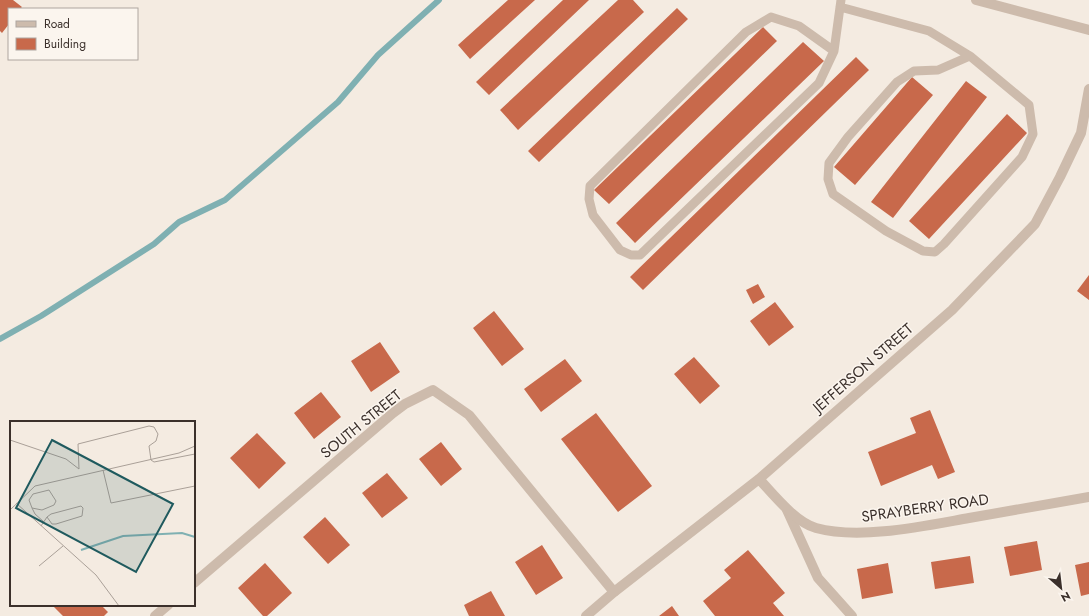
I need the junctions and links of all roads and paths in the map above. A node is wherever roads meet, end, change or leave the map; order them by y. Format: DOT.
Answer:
graph roads {
  1 [pos="976,0"];
  2 [pos="840,3"];
  3 [pos="1089,30"];
  4 [pos="834,51"];
  5 [pos="970,56"];
  6 [pos="1089,89"];
  7 [pos="758,479"];
  8 [pos="1089,496"];
  9 [pos="787,510"];
  10 [pos="195,582"];
  11 [pos="614,592"];
  12 [pos="167,606"];
  13 [pos="851,615"];
  14 [pos="155,616"];
  15 [pos="586,616"];
  1 -- 3 [label="street"];
  2 -- 4 [label="lane"];
  2 -- 5 [label="lane"];
  4 -- 4 [label="lane"];
  5 -- 5 [label="lane"];
  6 -- 7 [label="street, JEFFERSON STREET"];
  7 -- 9 [label="street, SPRAYBERRY ROAD"];
  7 -- 11 [label="street, JEFFERSON STREET"];
  8 -- 9 [label="street, SPRAYBERRY ROAD"];
  9 -- 13 [label="street"];
  10 -- 11 [label="street, SOUTH STREET"];
  11 -- 15 [label="street, JEFFERSON STREET"];
  12 -- 14 [label="street"];
}
